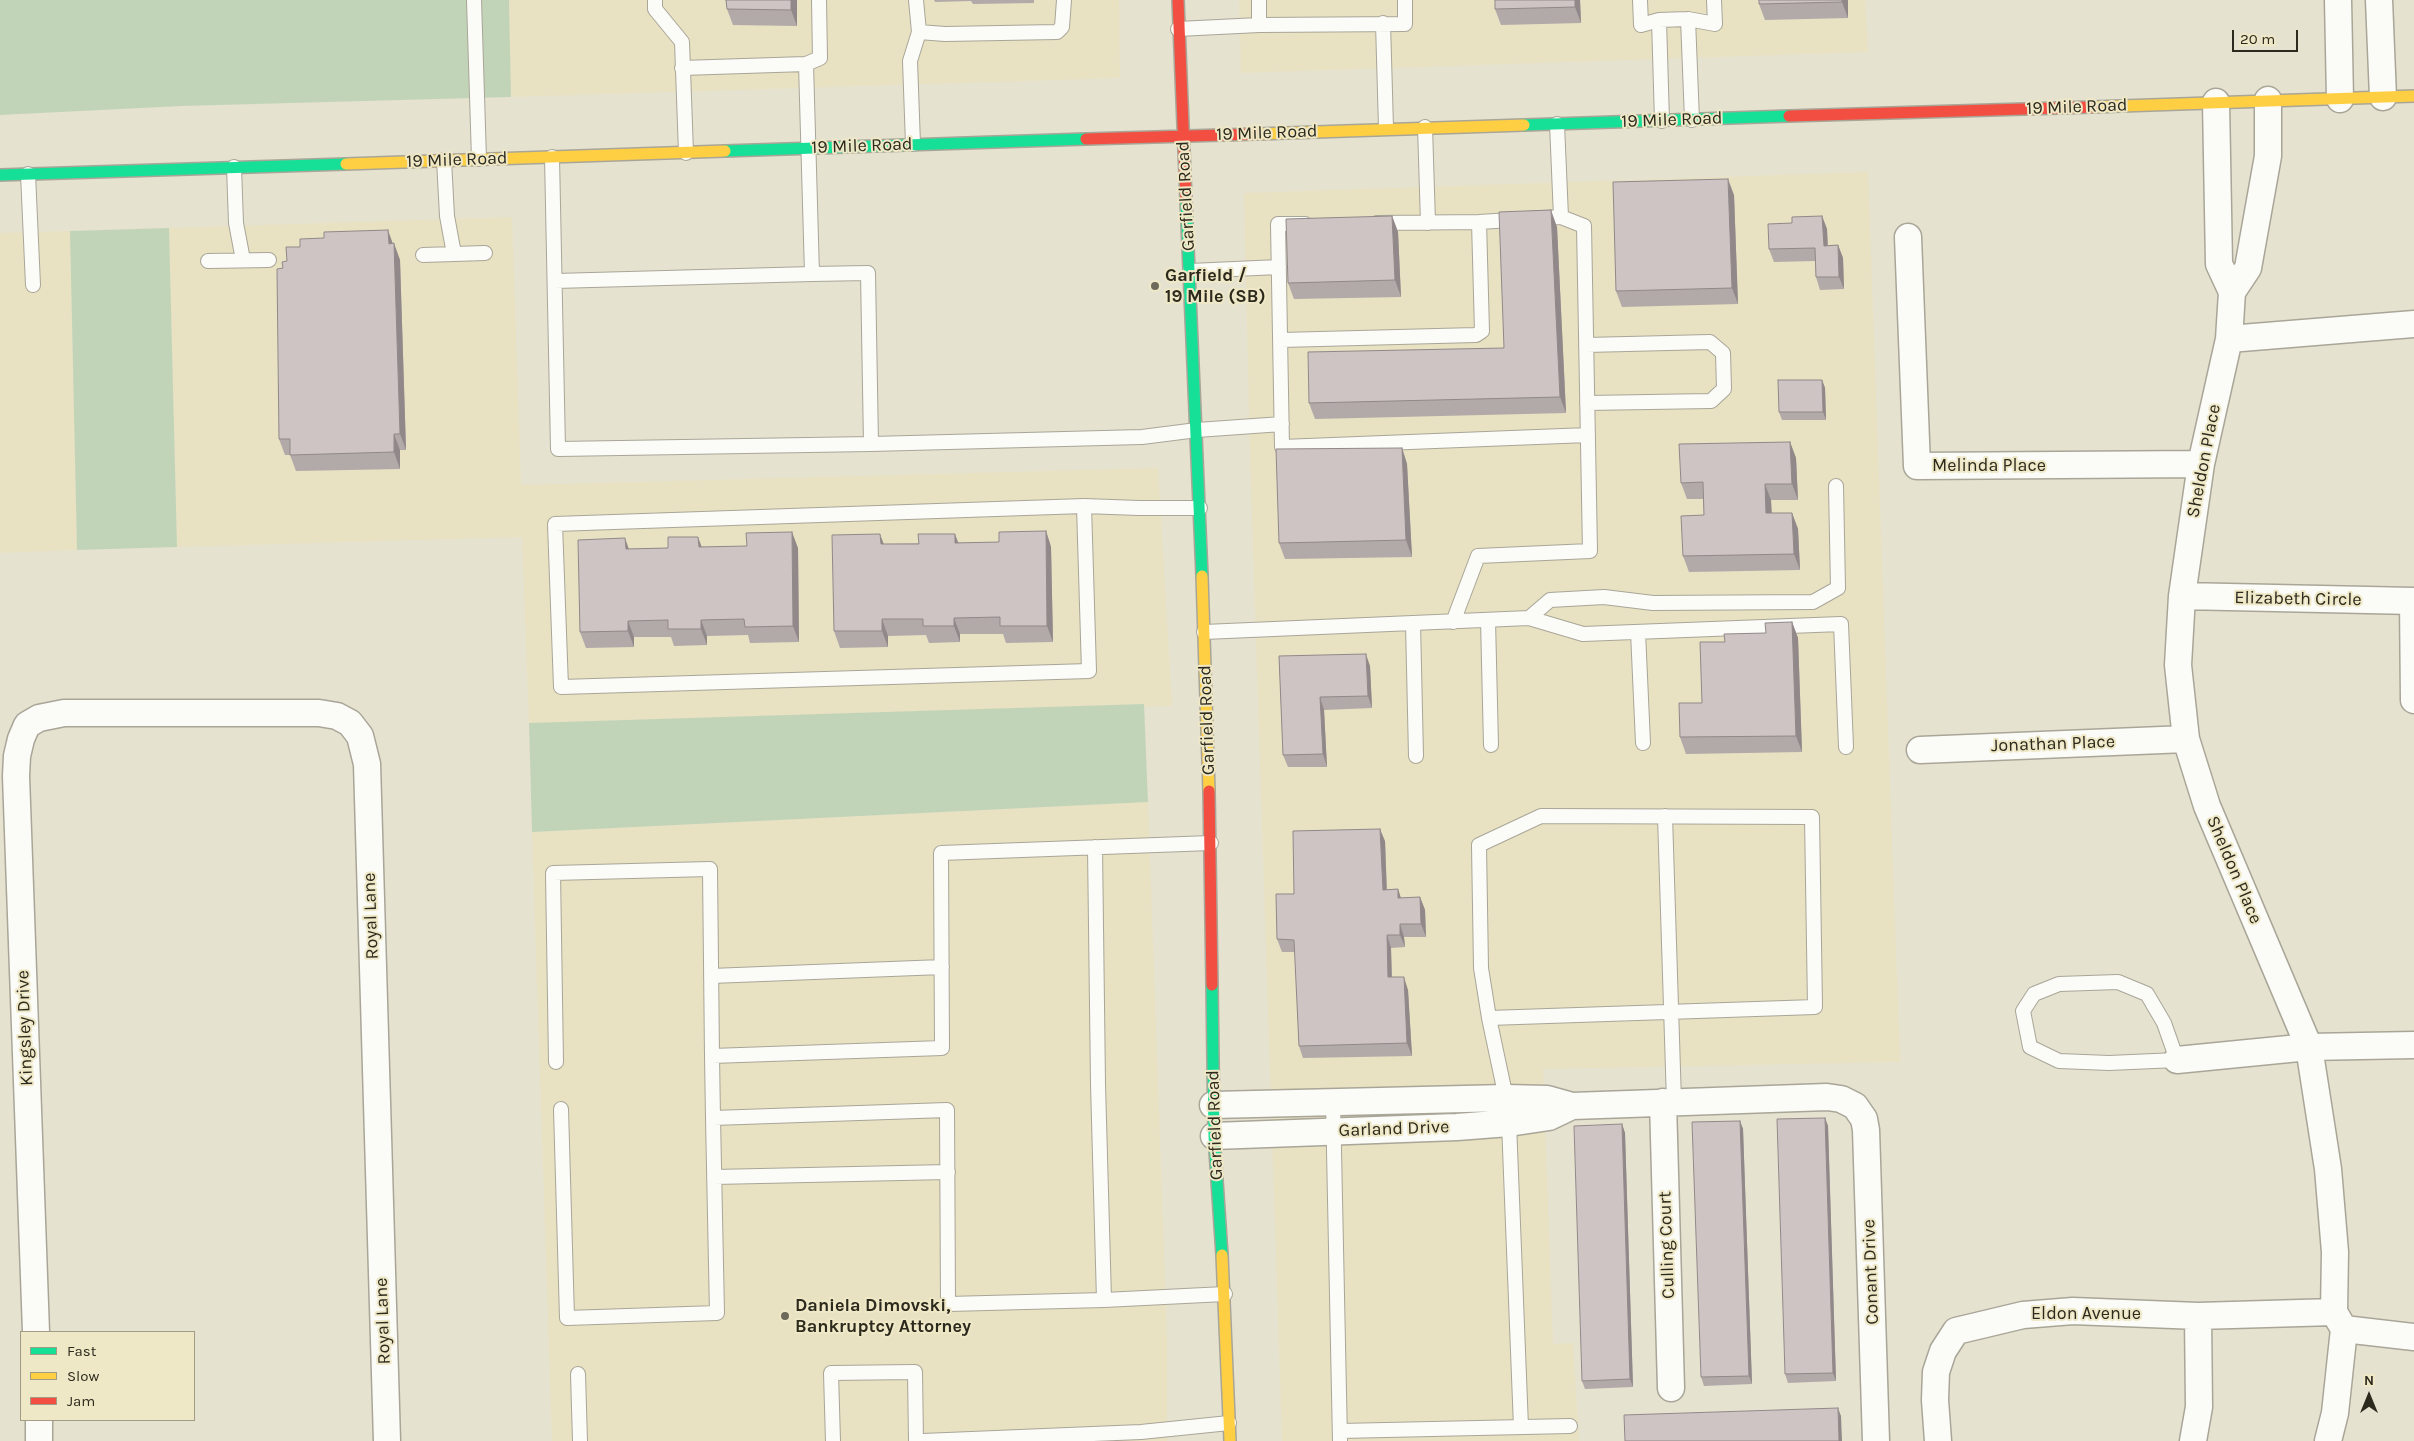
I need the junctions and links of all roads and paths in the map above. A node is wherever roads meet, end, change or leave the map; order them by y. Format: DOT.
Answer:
graph roads {
  1 [pos="474,0"];
  2 [pos="655,0"];
  3 [pos="819,0"];
  4 [pos="916,0"];
  5 [pos="1064,0"];
  6 [pos="1178,0"];
  7 [pos="1259,0"];
  8 [pos="1405,0"];
  9 [pos="1640,0"];
  10 [pos="1714,0"];
  11 [pos="2338,0"];
  12 [pos="2379,0"];
  13 [pos="1688,19"];
  14 [pos="1659,20"];
  15 [pos="1383,23"];
  16 [pos="1259,25"];
  17 [pos="1178,29"];
  18 [pos="919,32"];
  19 [pos="806,64"];
  20 [pos="682,68"];
  21 [pos="2414,96"];
  22 [pos="2383,97"];
  23 [pos="2340,99"];
  24 [pos="2268,100"];
  25 [pos="2216,102"];
  26 [pos="1692,120"];
  27 [pos="1662,121"];
  28 [pos="1557,124"];
  29 [pos="1426,127"];
  30 [pos="1386,128"];
  31 [pos="1183,136"];
  32 [pos="914,144"];
  33 [pos="808,148"];
  34 [pos="686,153"];
  35 [pos="552,157"];
  36 [pos="444,160"];
  37 [pos="479,160"];
  38 [pos="234,167"];
  39 [pos="28,174"];
  40 [pos="0,175"];
  41 [pos="1561,217"];
  42 [pos="1479,222"];
  43 [pos="1362,223"];
  44 [pos="1428,223"];
  45 [pos="1316,224"];
  46 [pos="1908,237"];
  47 [pos="485,253"];
  48 [pos="454,254"];
  49 [pos="423,255"];
  50 [pos="243,260"];
  51 [pos="269,260"];
  52 [pos="208,261"];
  53 [pos="1279,267"];
  54 [pos="1190,271"];
  55 [pos="812,274"];
  56 [pos="555,281"];
  57 [pos="33,285"];
  58 [pos="2232,292"];
  59 [pos="2414,324"];
  60 [pos="2229,339"];
  61 [pos="1281,340"];
  62 [pos="1586,346"];
  63 [pos="1587,403"];
  64 [pos="1282,424"];
  65 [pos="1197,430"];
  66 [pos="1588,435"];
  67 [pos="871,444"];
  68 [pos="2200,464"];
  69 [pos="1836,486"];
  70 [pos="1084,506"];
  71 [pos="1200,508"];
  72 [pos="2182,596"];
  73 [pos="2413,601"];
  74 [pos="1529,618"];
  75 [pos="1488,620"];
  76 [pos="1453,622"];
  77 [pos="1414,623"];
  78 [pos="1204,632"];
  79 [pos="1638,632"];
  80 [pos="2414,700"];
  81 [pos="28,725"];
  82 [pos="2186,739"];
  83 [pos="1643,743"];
  84 [pos="1491,745"];
  85 [pos="1846,747"];
  86 [pos="1920,750"];
  87 [pos="1416,756"];
  88 [pos="1665,816"];
  89 [pos="1211,843"];
  90 [pos="1095,847"];
  91 [pos="942,967"];
  92 [pos="711,976"];
  93 [pos="1671,1012"];
  94 [pos="1489,1018"];
  95 [pos="2414,1045"];
  96 [pos="2309,1047"];
  97 [pos="712,1056"];
  98 [pos="2176,1060"];
  99 [pos="556,1062"];
  100 [pos="1332,1102"];
  101 [pos="1668,1102"];
  102 [pos="1212,1105"];
  103 [pos="1855,1106"];
  104 [pos="561,1109"];
  105 [pos="1507,1110"];
  106 [pos="713,1118"];
  107 [pos="1333,1131"];
  108 [pos="1214,1136"];
  109 [pos="948,1172"];
  110 [pos="714,1177"];
  111 [pos="1225,1294"];
  112 [pos="1104,1300"];
  113 [pos="2198,1316"];
  114 [pos="2339,1321"];
  115 [pos="36,1331"];
  116 [pos="2414,1337"];
  117 [pos="578,1374"];
  118 [pos="1671,1388"];
  119 [pos="39,1421"];
  120 [pos="1230,1423"];
  121 [pos="1570,1426"];
  122 [pos="1521,1427"];
  123 [pos="1340,1436"];
  124 [pos="39,1441"];
  125 [pos="387,1441"];
  126 [pos="580,1441"];
  127 [pos="833,1441"];
  128 [pos="916,1441"];
  129 [pos="923,1441"];
  130 [pos="1230,1441"];
  131 [pos="1876,1441"];
  132 [pos="1938,1441"];
  133 [pos="2193,1441"];
  134 [pos="2328,1441"];
  1 -- 37 [label="lane"];
  2 -- 20 [label="lane"];
  3 -- 19 [label="lane"];
  4 -- 18 [label="lane"];
  5 -- 18 [label="lane"];
  6 -- 17 [label="street, Garfield Road"];
  7 -- 16 [label="lane"];
  8 -- 15 [label="lane"];
  9 -- 14 [label="lane"];
  10 -- 13 [label="lane"];
  11 -- 23 [label="street"];
  12 -- 22 [label="street"];
  13 -- 14 [label="lane"];
  13 -- 26 [label="lane"];
  14 -- 27 [label="lane"];
  15 -- 16 [label="lane"];
  15 -- 30 [label="lane"];
  16 -- 17 [label="lane"];
  17 -- 31 [label="street, Garfield Road"];
  18 -- 32 [label="lane"];
  19 -- 20 [label="lane"];
  19 -- 33 [label="lane"];
  20 -- 34 [label="lane"];
  21 -- 22 [label="street, 19 Mile Road"];
  22 -- 23 [label="street, 19 Mile Road"];
  23 -- 24 [label="street, 19 Mile Road"];
  24 -- 25 [label="street, 19 Mile Road"];
  24 -- 58 [label="street"];
  25 -- 26 [label="street, 19 Mile Road"];
  25 -- 58 [label="street"];
  26 -- 27 [label="street, 19 Mile Road"];
  27 -- 28 [label="street, 19 Mile Road"];
  28 -- 29 [label="street, 19 Mile Road"];
  28 -- 41 [label="lane"];
  29 -- 30 [label="street, 19 Mile Road"];
  29 -- 44 [label="lane"];
  30 -- 31 [label="street, 19 Mile Road"];
  31 -- 32 [label="street, 19 Mile Road"];
  31 -- 54 [label="street, Garfield Road"];
  32 -- 33 [label="street, 19 Mile Road"];
  33 -- 34 [label="street, 19 Mile Road"];
  33 -- 55 [label="lane"];
  34 -- 35 [label="street, 19 Mile Road"];
  35 -- 37 [label="street, 19 Mile Road"];
  35 -- 56 [label="lane"];
  36 -- 37 [label="street, 19 Mile Road"];
  36 -- 38 [label="street, 19 Mile Road"];
  36 -- 48 [label="lane"];
  38 -- 39 [label="street, 19 Mile Road"];
  38 -- 50 [label="lane"];
  39 -- 40 [label="street, 19 Mile Road"];
  39 -- 57 [label="lane"];
  41 -- 42 [label="lane"];
  41 -- 62 [label="lane"];
  42 -- 44 [label="lane"];
  42 -- 61 [label="lane"];
  43 -- 44 [label="lane"];
  45 -- 53 [label="lane"];
  46 -- 68 [label="street, Melinda Place"];
  47 -- 48 [label="lane"];
  48 -- 49 [label="lane"];
  50 -- 51 [label="lane"];
  50 -- 52 [label="lane"];
  53 -- 54 [label="lane"];
  53 -- 61 [label="lane"];
  54 -- 65 [label="street, Garfield Road"];
  55 -- 56 [label="lane"];
  55 -- 67 [label="lane"];
  56 -- 67 [label="lane"];
  58 -- 60 [label="street, Sheldon Place"];
  59 -- 60 [label="street"];
  60 -- 68 [label="street, Sheldon Place"];
  61 -- 64 [label="lane"];
  62 -- 63 [label="lane"];
  62 -- 63 [label="lane"];
  63 -- 66 [label="lane"];
  64 -- 65 [label="lane"];
  64 -- 66 [label="lane"];
  65 -- 67 [label="lane"];
  65 -- 71 [label="street, Garfield Road"];
  66 -- 76 [label="lane"];
  68 -- 72 [label="street, Sheldon Place"];
  69 -- 74 [label="lane"];
  70 -- 70 [label="lane"];
  70 -- 71 [label="lane"];
  71 -- 78 [label="street, Garfield Road"];
  72 -- 73 [label="street, Elizabeth Circle"];
  72 -- 82 [label="street, Sheldon Place"];
  73 -- 80 [label="street"];
  74 -- 75 [label="lane"];
  74 -- 79 [label="lane"];
  75 -- 76 [label="lane"];
  75 -- 84 [label="lane"];
  76 -- 77 [label="lane"];
  77 -- 78 [label="lane"];
  77 -- 87 [label="lane"];
  78 -- 89 [label="street, Garfield Road"];
  79 -- 83 [label="lane"];
  79 -- 85 [label="lane"];
  81 -- 115 [label="street, Kingsley Drive"];
  81 -- 125 [label="street, Royal Lane"];
  82 -- 86 [label="street, Jonathan Place"];
  82 -- 96 [label="street, Sheldon Place"];
  88 -- 93 [label="lane"];
  88 -- 93 [label="lane"];
  88 -- 94 [label="lane"];
  89 -- 90 [label="lane"];
  89 -- 102 [label="street, Garfield Road"];
  90 -- 91 [label="lane"];
  90 -- 112 [label="lane"];
  91 -- 92 [label="lane"];
  91 -- 97 [label="lane"];
  92 -- 97 [label="lane"];
  92 -- 99 [label="lane"];
  93 -- 94 [label="lane"];
  93 -- 101 [label="lane"];
  94 -- 105 [label="lane"];
  95 -- 96 [label="street"];
  96 -- 98 [label="street"];
  96 -- 114 [label="street, Sheldon Place"];
  97 -- 106 [label="lane"];
  98 -- 98 [label="lane"];
  100 -- 102 [label="street, Garland Drive"];
  100 -- 105 [label="street, Garland Drive"];
  100 -- 107 [label="lane"];
  101 -- 103 [label="street, Garland Drive"];
  101 -- 105 [label="street, Garland Drive"];
  101 -- 118 [label="street, Culling Court"];
  102 -- 108 [label="street, Garfield Road"];
  103 -- 131 [label="street, Conant Drive"];
  104 -- 110 [label="lane"];
  105 -- 107 [label="street, Garland Drive"];
  105 -- 122 [label="lane"];
  106 -- 109 [label="lane"];
  106 -- 110 [label="lane"];
  107 -- 108 [label="street, Garland Drive"];
  107 -- 123 [label="lane"];
  108 -- 111 [label="street, Garfield Road"];
  109 -- 110 [label="lane"];
  109 -- 112 [label="lane"];
  111 -- 112 [label="lane"];
  111 -- 120 [label="street, Garfield Road"];
  113 -- 114 [label="street, Eldon Avenue"];
  113 -- 132 [label="street, Eldon Avenue"];
  113 -- 133 [label="street"];
  114 -- 116 [label="street, Eldon Avenue"];
  114 -- 134 [label="street, Sheldon Place"];
  117 -- 126 [label="lane"];
  119 -- 124 [label="street"];
  120 -- 129 [label="lane"];
  120 -- 130 [label="street, Garfield Road"];
  121 -- 122 [label="lane"];
  122 -- 123 [label="lane"];
  127 -- 128 [label="lane"];
}
